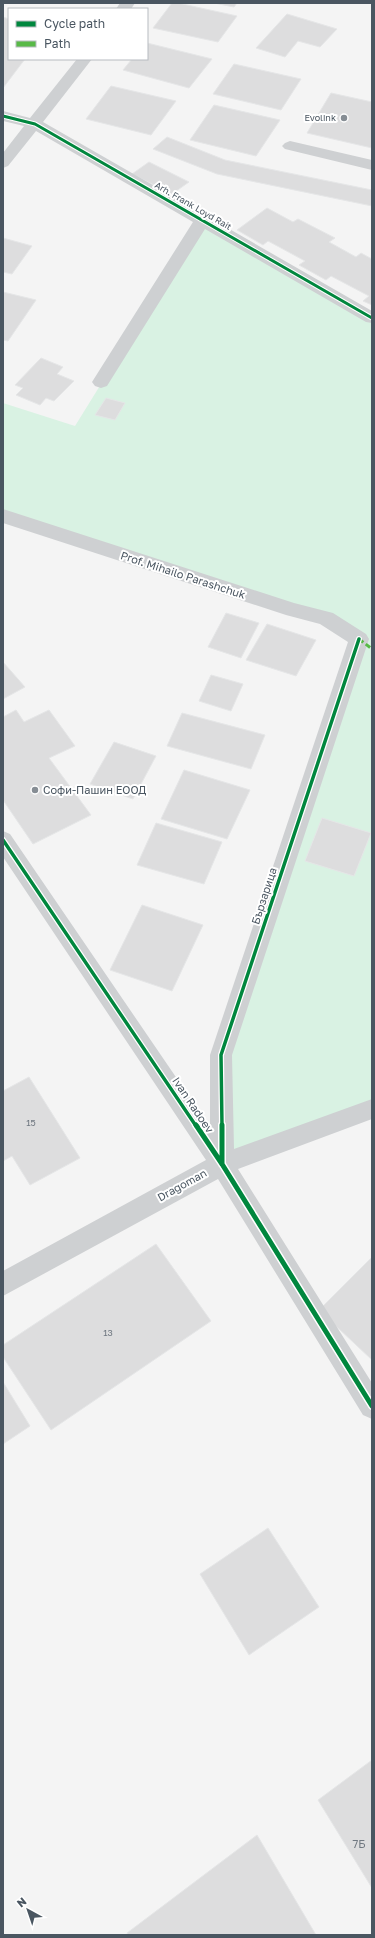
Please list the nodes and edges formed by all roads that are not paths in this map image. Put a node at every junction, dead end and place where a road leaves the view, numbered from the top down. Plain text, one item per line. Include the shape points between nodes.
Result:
1 (84, 60) edge
2 (3, 116) edge
3 (35, 124) junction
4 (290, 146) dead end
5 (3, 163) edge
6 (372, 165) edge
7 (202, 221) junction
8 (372, 318) edge
9 (101, 382) dead end
10 (3, 516) edge
11 (359, 639) joint
12 (5, 847) edge
13 (372, 1109) edge
14 (222, 1164) junction
15 (3, 1284) edge
16 (372, 1406) edge

1 - 3 street
2 - 3 street, Arh. Frank Loyd Rait
3 - 5 street
3 - 7 street, Arh. Frank Loyd Rait
4 - 6 street
7 - 8 street, Arh. Frank Loyd Rait
7 - 9 street
10 - 11 street, Prof. Mihailo Parashchuk via 286,608 326,618
11 - 14 street, Бързарица via 221,1055
12 - 14 street, Ivan Radoev
13 - 14 street, Dragoman
14 - 15 street, Dragoman
14 - 16 street, Ivan Radoev

